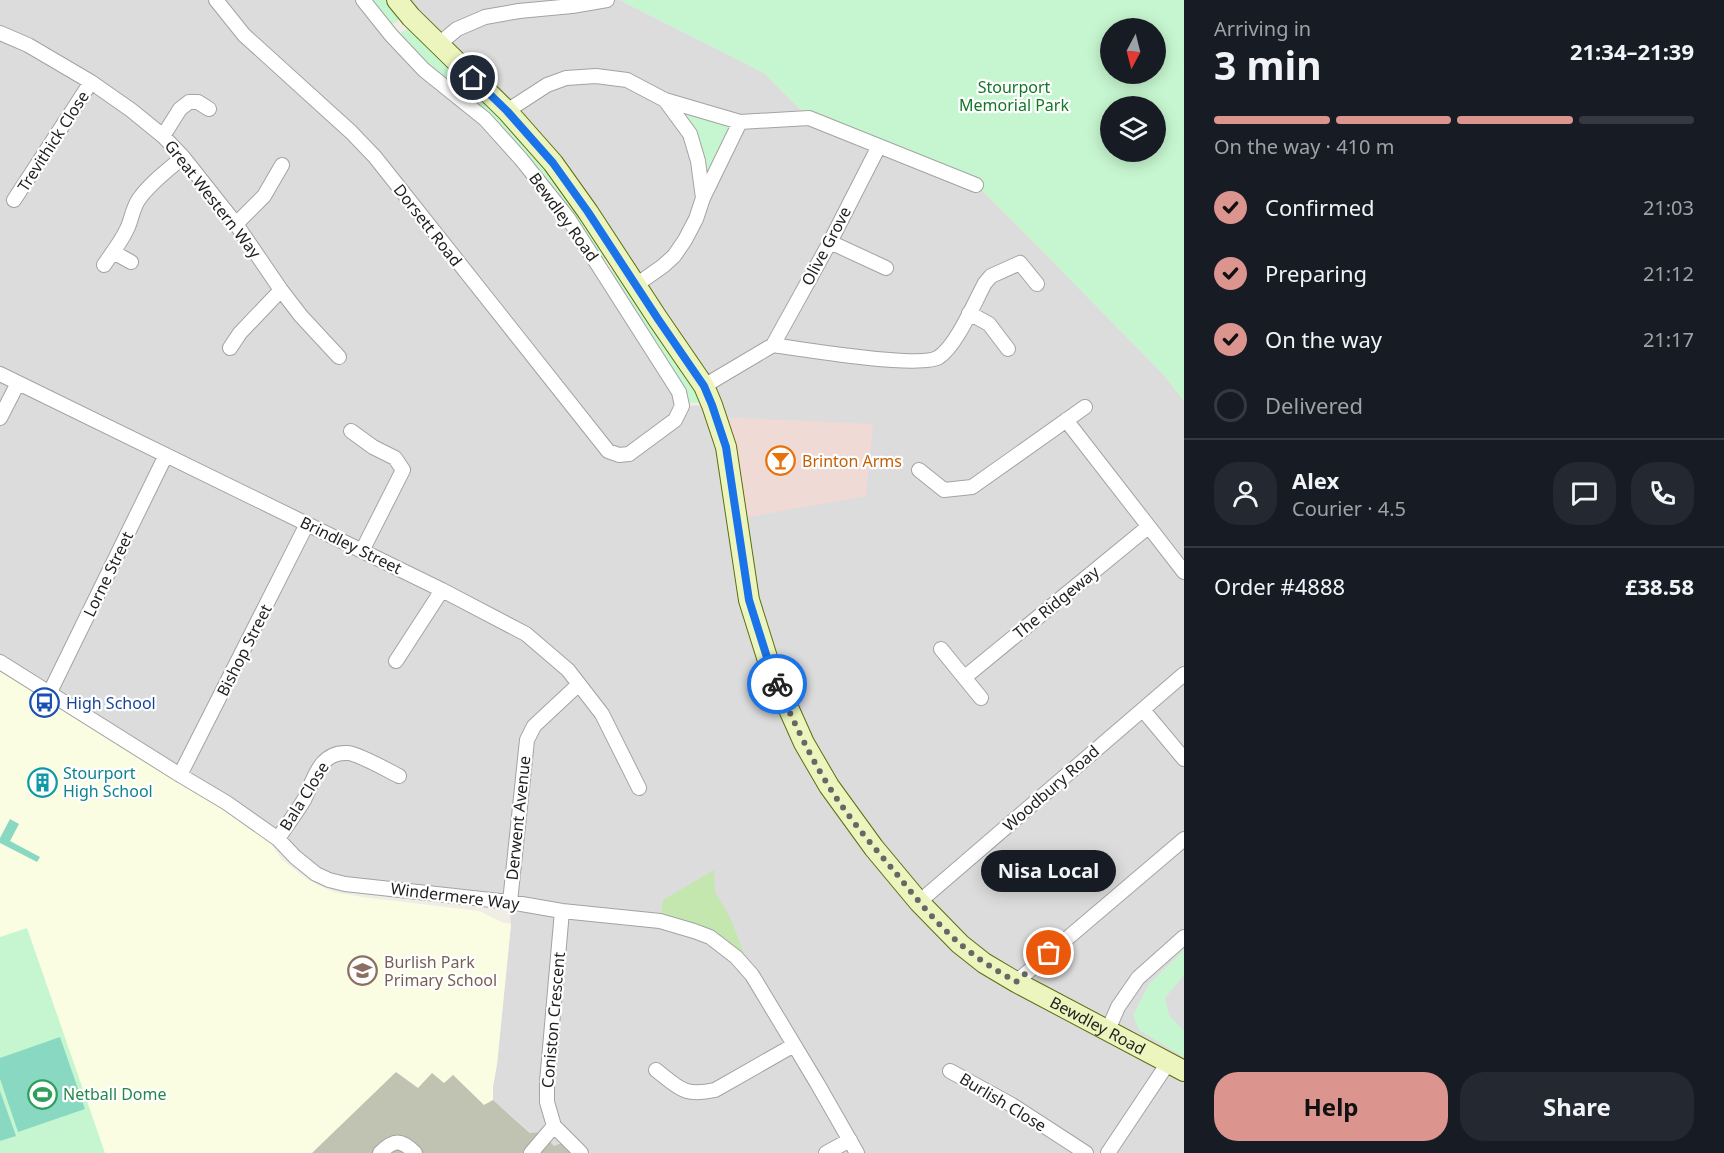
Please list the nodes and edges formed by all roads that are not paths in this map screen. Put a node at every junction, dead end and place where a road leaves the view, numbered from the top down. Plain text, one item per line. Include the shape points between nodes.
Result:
1 (216, 0) edge
2 (363, 0) edge
3 (397, 0) edge
4 (607, 0) edge
5 (411, 17) junction
6 (0, 33) edge
7 (391, 35) junction
8 (439, 44) junction
9 (91, 82) junction
10 (665, 100) junction
11 (209, 109) dead end
12 (507, 111) junction
13 (740, 122) junction
14 (163, 136) junction
15 (879, 146) junction
16 (183, 157) junction
17 (282, 165) dead end
18 (976, 185) dead end
19 (703, 198) junction
20 (14, 200) dead end
21 (236, 224) junction
22 (830, 242) junction
23 (113, 252) junction
24 (620, 259) junction
25 (131, 262) dead end
26 (104, 265) dead end
27 (886, 268) dead end
28 (602, 271) junction
29 (1037, 284) dead end
30 (636, 285) junction
31 (281, 290) junction
32 (969, 313) junction
33 (773, 345) junction
34 (230, 348) dead end
35 (1008, 349) dead end
36 (339, 357) dead end
37 (0, 374) edge
38 (18, 382) junction
39 (704, 386) junction
40 (1085, 407) dead end
41 (0, 418) edge
42 (1066, 420) junction
43 (351, 431) dead end
44 (629, 454) joint
45 (166, 455) junction
46 (919, 470) dead end
47 (307, 524) junction
48 (1148, 526) junction
49 (362, 551) junction
50 (1184, 572) edge
51 (442, 590) junction
52 (940, 649) dead end
53 (396, 661) dead end
54 (0, 662) edge
55 (1184, 674) edge
56 (965, 677) junction
57 (579, 684) junction
58 (50, 692) junction
59 (981, 698) dead end
60 (1143, 710) junction
61 (1184, 759) edge
62 (180, 775) junction
63 (399, 776) dead end
64 (639, 788) dead end
65 (278, 839) junction
66 (1184, 839) edge
67 (510, 902) junction
68 (919, 902) junction
69 (562, 910) junction
70 (1184, 937) edge
71 (1016, 982) junction
72 (1108, 1030) junction
73 (794, 1045) junction
74 (1176, 1067) edge
75 (656, 1070) dead end
76 (950, 1071) dead end
77 (554, 1126) junction
78 (850, 1140) junction
79 (380, 1153) edge
80 (415, 1153) edge
81 (531, 1153) edge
82 (580, 1153) edge
83 (826, 1153) edge
84 (857, 1153) edge
85 (1086, 1153) edge
86 (1108, 1153) edge

1 - 44 street, Dorsett Road via 244,35 375,157 608,451
2 - 7 street, Bewdley Road
3 - 5 main road, Bewdley Road
4 - 8 street via 485,17 457,29
5 - 7 street
5 - 8 main road, Bewdley Road
6 - 9 street, Great Western Way
7 - 28 street, Bewdley Road via 424,70 485,119 521,159 568,218
8 - 12 main road, Bewdley Road
9 - 14 street, Great Western Way
9 - 20 street, Trevithick Close
10 - 12 street via 627,80 566,78 546,85
10 - 13 street
10 - 19 street via 690,134
11 - 14 street via 189,102
12 - 24 main road, Bewdley Road via 553,163
13 - 15 street via 808,118
13 - 19 street
14 - 16 street, Great Western Way
15 - 18 street
15 - 22 street, Olive Grove
16 - 21 street, Great Western Way
16 - 23 street via 139,198
17 - 21 street via 264,196
19 - 30 street via 696,219 674,256
21 - 31 street, Great Western Way
22 - 27 street
22 - 33 street, Olive Grove
23 - 25 street
23 - 26 street
24 - 28 street
24 - 30 main road, Bewdley Road
28 - 44 street, Bewdley Road via 679,392 682,406 675,420
29 - 32 street via 1020,263 991,276
30 - 39 main road, Bewdley Road
31 - 34 street
31 - 36 street, Great Western Way
32 - 33 street via 944,353 919,362
32 - 35 street via 989,324
33 - 39 street
37 - 38 street, Brindley Street
38 - 41 street
38 - 45 street, Brindley Street
39 - 68 main road, Bewdley Road via 726,447 749,600 770,667 804,743 829,786
40 - 42 street
42 - 46 street via 972,487 944,490
42 - 48 street
43 - 49 street via 395,458 403,470
45 - 47 street, Brindley Street
45 - 58 street, Lorne Street
47 - 49 street, Brindley Street
47 - 62 street, Bishop Street
48 - 50 street
48 - 56 street, The Ridgeway
49 - 51 street, Brindley Street
51 - 53 street
51 - 57 street, Brindley Street via 526,634
52 - 56 street
54 - 58 street, Windermere Way
55 - 60 street, Woodbury Road
56 - 59 street
57 - 64 street, Brindley Street via 602,714
57 - 67 street, Derwent Avenue via 534,726 527,740
58 - 62 street, Windermere Way
60 - 61 street
60 - 68 street, Woodbury Road
62 - 65 street, Windermere Way
63 - 65 street, Bala Close via 350,753 327,757
65 - 67 street, Windermere Way via 306,867 329,880
66 - 71 street
67 - 69 street, Windermere Way
68 - 71 main road, Bewdley Road via 960,944
69 - 73 street, Windermere Way via 660,921 710,937 752,975
69 - 77 street, Coniston Crescent via 547,1082 547,1102
70 - 72 street via 1138,978
71 - 72 main road, Bewdley Road
72 - 74 main road, Bewdley Road
73 - 75 street via 715,1090 702,1093 680,1089
73 - 78 street, Windermere Way
74 - 86 street
76 - 85 street, Burlish Close
77 - 81 street
77 - 82 street
78 - 83 street
78 - 84 street, Windermere Way
79 - 80 street via 398,1142

